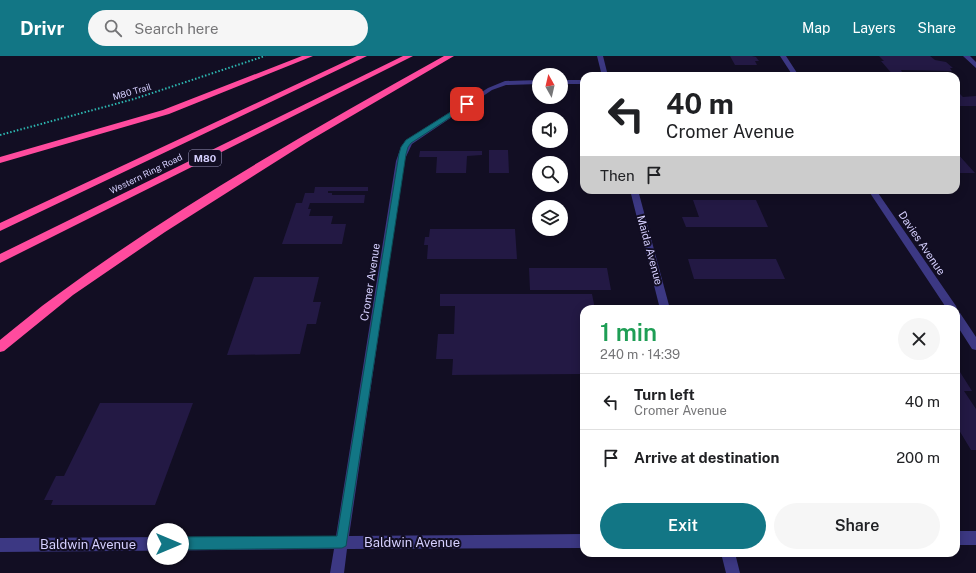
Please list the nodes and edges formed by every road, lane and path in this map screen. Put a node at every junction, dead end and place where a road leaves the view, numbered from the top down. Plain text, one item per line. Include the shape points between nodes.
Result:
1 (265, 56) edge
2 (309, 56) edge
3 (362, 56) edge
4 (409, 56) edge
5 (450, 56) edge
6 (600, 56) edge
7 (783, 56) edge
8 (966, 56) edge
9 (976, 66) edge
10 (604, 72) edge
11 (793, 72) edge
12 (532, 82) edge
13 (568, 82) edge
14 (580, 82) edge
15 (0, 135) edge
16 (0, 160) edge
17 (635, 194) edge
18 (875, 194) edge
19 (0, 227) edge
20 (0, 259) edge
21 (664, 305) edge
22 (949, 305) edge
23 (960, 322) edge
24 (976, 346) edge
25 (0, 347) edge
26 (960, 538) edge
27 (976, 538) edge
28 (580, 541) edge
29 (342, 542) junction
30 (0, 545) edge
31 (729, 557) edge
32 (337, 573) edge
33 (734, 573) edge

1 - 15 path, M80 Trail via 220,73 129,101
2 - 16 highway via 166,112
3 - 19 highway, Western Ring Road / M80
4 - 20 highway, Western Ring Road / M80
5 - 25 highway via 286,151 184,214 68,293
6 - 10 street
7 - 11 street
8 - 9 street
12 - 29 street, Cromer Avenue via 505,83 490,89 405,147 400,161
13 - 14 street
17 - 21 street, Maida Avenue
18 - 22 street, Davies Avenue
23 - 24 street
26 - 27 street
28 - 29 street, Baldwin Avenue
29 - 30 street, Baldwin Avenue
29 - 32 street, Cromer Avenue
31 - 33 street

